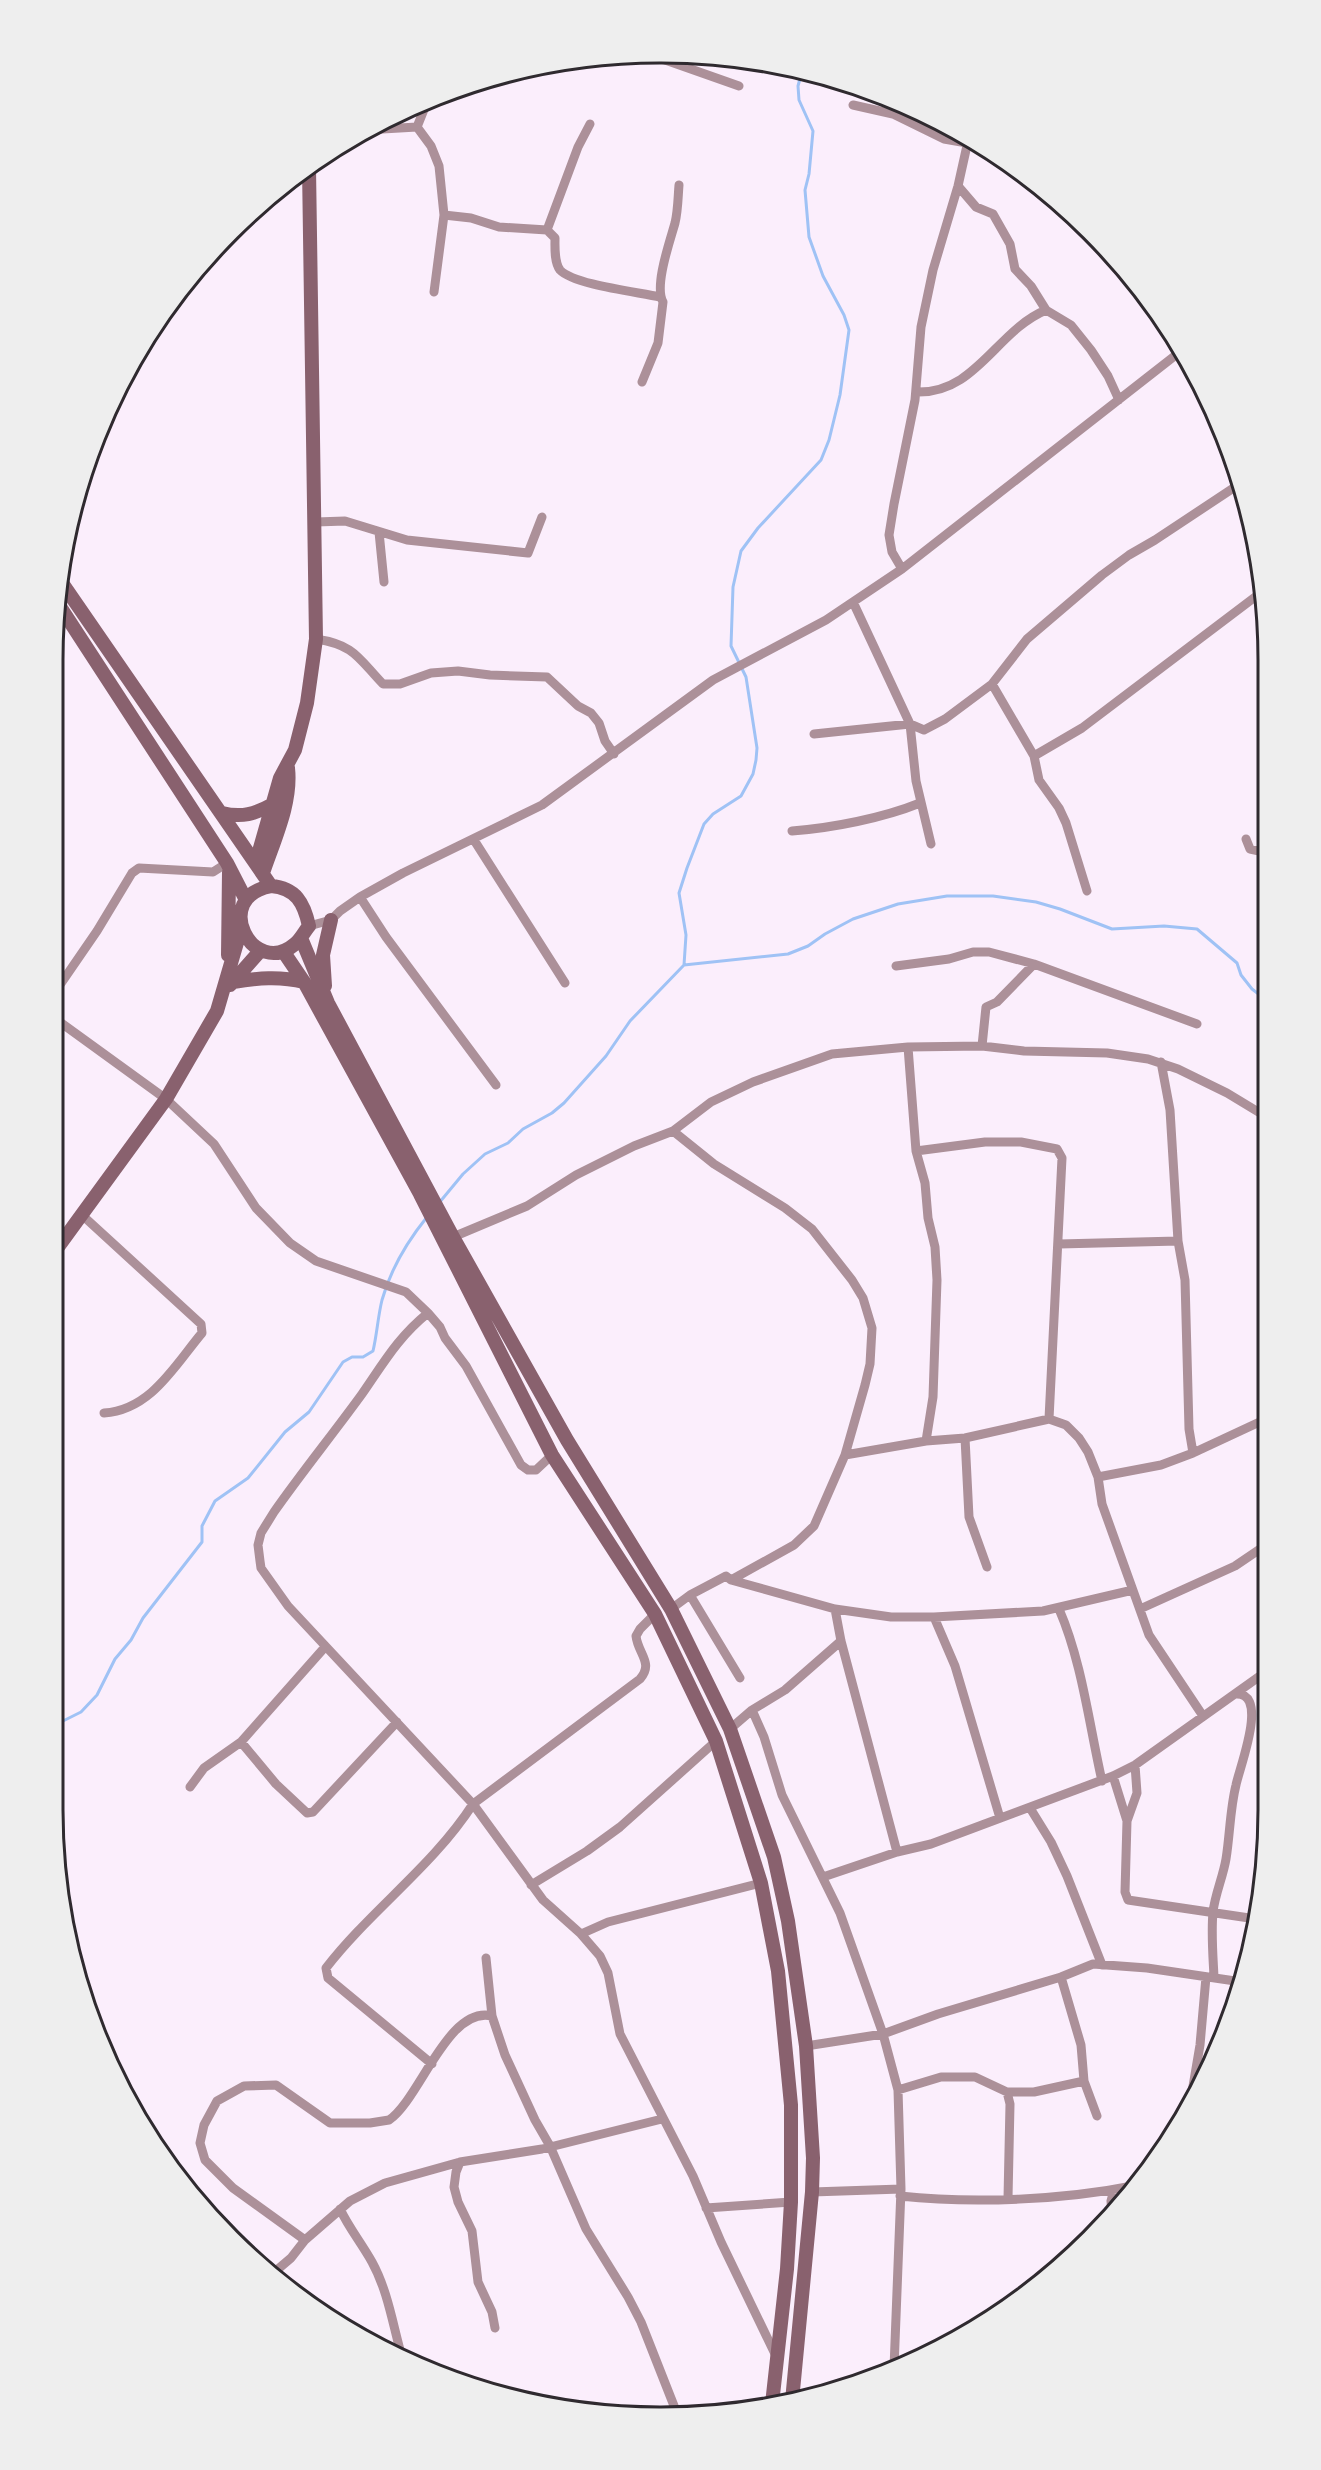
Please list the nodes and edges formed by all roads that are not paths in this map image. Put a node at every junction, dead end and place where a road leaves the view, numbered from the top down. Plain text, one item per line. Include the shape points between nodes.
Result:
1 (672, 63) edge
2 (739, 86) dead end
3 (853, 105) dead end
4 (423, 112) edge
5 (591, 124) dead end
6 (417, 127) junction
7 (389, 129) edge
8 (954, 140) edge
9 (967, 148) edge
10 (309, 178) edge
11 (679, 185) dead end
12 (958, 186) junction
13 (444, 215) junction
14 (547, 230) junction
15 (434, 292) dead end
16 (660, 297) junction
17 (1046, 310) junction
18 (1174, 356) edge
19 (1108, 376) junction
20 (642, 382) dead end
21 (916, 392) junction
22 (1129, 392) junction
23 (1119, 400) junction
24 (1233, 489) edge
25 (542, 517) dead end
26 (316, 522) junction
27 (379, 532) junction
28 (902, 569) junction
29 (384, 582) dead end
30 (67, 590) edge
31 (1255, 597) edge
32 (853, 602) junction
33 (65, 614) edge
34 (316, 639) junction
35 (992, 684) junction
36 (910, 724) junction
37 (814, 734) dead end
38 (614, 754) junction
39 (1034, 756) junction
40 (288, 768) junction
41 (920, 803) junction
42 (273, 804) junction
43 (222, 813) junction
44 (792, 831) dead end
45 (1246, 839) dead end
46 (474, 840) junction
47 (931, 844) dead end
48 (1258, 851) edge
49 (228, 865) junction
50 (259, 867) junction
51 (271, 886) junction
52 (1087, 891) dead end
53 (360, 897) junction
54 (246, 900) junction
55 (331, 920) junction
56 (309, 926) junction
57 (242, 929) junction
58 (301, 938) junction
59 (261, 950) junction
60 (283, 951) junction
61 (1034, 964) junction
62 (896, 966) dead end
63 (63, 980) edge
64 (228, 982) junction
65 (304, 982) junction
66 (565, 983) dead end
67 (328, 1003) junction
68 (63, 1024) edge
69 (1197, 1024) dead end
70 (982, 1046) junction
71 (908, 1047) junction
72 (1161, 1062) junction
73 (496, 1085) dead end
74 (166, 1099) junction
75 (1258, 1112) edge
76 (674, 1131) junction
77 (916, 1151) junction
78 (426, 1194) junction
79 (82, 1215) junction
80 (449, 1237) junction
81 (63, 1241) edge
82 (1178, 1241) junction
83 (1059, 1244) junction
84 (428, 1313) junction
85 (104, 1413) dead end
86 (1049, 1419) junction
87 (1258, 1423) edge
88 (965, 1438) junction
89 (926, 1441) junction
90 (1193, 1453) junction
91 (552, 1455) junction
92 (844, 1455) junction
93 (1098, 1477) junction
94 (1258, 1551) edge
95 (987, 1567) dead end
96 (731, 1580) junction
97 (1133, 1590) junction
98 (690, 1595) junction
99 (671, 1609) junction
100 (835, 1609) junction
101 (1059, 1609) junction
102 (1140, 1609) junction
103 (655, 1614) junction
104 (934, 1617) junction
105 (841, 1641) junction
106 (325, 1647) junction
107 (740, 1678) dead end
108 (1258, 1678) edge
109 (1237, 1694) junction
110 (752, 1710) junction
111 (1203, 1716) junction
112 (397, 1722) junction
113 (730, 1729) junction
114 (716, 1741) junction
115 (241, 1742) junction
116 (1135, 1765) junction
117 (1113, 1776) junction
118 (1101, 1781) junction
119 (190, 1787) dead end
120 (473, 1804) junction
121 (1030, 1808) junction
122 (1000, 1818) junction
123 (1127, 1821) junction
124 (897, 1852) junction
125 (823, 1877) junction
126 (762, 1883) junction
127 (531, 1885) junction
128 (1213, 1912) junction
129 (1248, 1918) edge
130 (581, 1934) junction
131 (486, 1959) dead end
132 (1102, 1965) junction
133 (1061, 1977) junction
134 (1210, 1977) junction
135 (1233, 1981) edge
136 (492, 2016) junction
137 (883, 2034) junction
138 (806, 2046) junction
139 (432, 2064) junction
140 (1195, 2077) edge
141 (1084, 2081) junction
142 (898, 2090) junction
143 (1007, 2092) junction
144 (1097, 2116) dead end
145 (662, 2119) junction
146 (550, 2146) junction
147 (460, 2163) junction
148 (1122, 2188) edge
149 (1114, 2190) junction
150 (812, 2192) junction
151 (1102, 2192) junction
152 (901, 2193) junction
153 (1008, 2198) junction
154 (1111, 2201) joint
155 (791, 2202) junction
156 (706, 2208) junction
157 (340, 2209) junction
158 (305, 2240) junction
159 (279, 2269) edge
160 (495, 2328) dead end
161 (399, 2346) edge
162 (777, 2358) junction
163 (894, 2359) edge
164 (793, 2392) edge
165 (773, 2397) edge
166 (674, 2407) edge

1 - 2 street
3 - 8 street via 893,114
4 - 6 street
5 - 14 street via 578,147
6 - 7 street
6 - 13 street via 439,166
9 - 12 street
10 - 26 main road
11 - 16 street
12 - 17 street via 976,207 993,214 1010,244 1015,269
12 - 21 street via 933,270
13 - 14 street via 499,227
13 - 15 street
14 - 16 street via 555,238 559,269 569,276 583,283
16 - 20 street via 663,302 658,343
17 - 19 street via 1071,325
17 - 21 street via 1023,324 954,385
18 - 22 street
19 - 22 street
19 - 23 street
21 - 28 street via 889,535 892,552
22 - 23 street
23 - 28 street
24 - 35 street via 1102,575 1027,639
25 - 27 street via 528,553 407,540
26 - 27 street via 345,521
26 - 34 main road
27 - 29 street
28 - 32 street
30 - 43 main road
31 - 39 street via 1082,728
32 - 36 street
32 - 38 street via 713,680
33 - 49 main road
34 - 38 street via 338,642 365,662 383,684 458,671 547,677 591,713
34 - 40 main road via 306,703
35 - 36 street via 936,725 924,730
35 - 39 street
36 - 37 street
36 - 41 street
38 - 46 street via 542,805
39 - 52 street via 1040,780 1066,823
40 - 42 main road via 280,778
40 - 50 main road via 290,784 276,836
41 - 44 street via 896,813
41 - 47 street
42 - 43 main road via 243,816
42 - 50 main road
43 - 50 main road
45 - 48 street via 1250,849
46 - 53 street
46 - 66 street
49 - 54 main road
49 - 63 street via 213,872 139,868
49 - 64 main road
50 - 51 main road
51 - 54 main road
51 - 56 main road via 295,894 305,908
53 - 55 street
53 - 73 street
54 - 57 main road via 240,914
55 - 56 street
55 - 67 main road via 323,955
56 - 58 main road
57 - 59 main road via 249,942
57 - 64 main road
58 - 60 main road
58 - 67 main road
59 - 60 main road
59 - 64 main road
60 - 65 main road
61 - 62 street via 989,952 973,952
61 - 69 street
61 - 70 street via 996,1002 986,1006
64 - 65 main road via 264,978
64 - 74 main road via 217,1011
65 - 78 main road
67 - 78 main road
68 - 74 street
70 - 71 street
70 - 72 street via 1107,1053
71 - 76 street via 832,1054 800,1064 711,1102
71 - 77 street
72 - 75 street
72 - 82 street via 1170,1110
74 - 79 main road
74 - 84 street via 213,1144 256,1208 290,1243 316,1261 405,1292
76 - 80 street via 576,1175 527,1206
76 - 92 street via 714,1164 777,1202 812,1229 838,1258 863,1298 872,1328 870,1364
77 - 83 street via 985,1142 1021,1142 1057,1149 1062,1158
77 - 89 street via 925,1183 937,1280 933,1397
78 - 80 main road
79 - 81 main road
79 - 85 street via 202,1329 166,1380 132,1407
80 - 91 main road
80 - 99 main road
82 - 83 street
82 - 90 street via 1185,1280 1188,1429
83 - 86 street
84 - 91 street via 466,1366 521,1465 536,1470
84 - 106 street via 413,1324 385,1357 261,1533 261,1568
86 - 88 street
86 - 93 street via 1066,1425 1079,1438
87 - 90 street
88 - 89 street
88 - 95 street via 969,1517
89 - 92 street
90 - 93 street via 1161,1465
91 - 103 main road
92 - 96 street via 814,1526 794,1545
93 - 97 street via 1102,1504
94 - 102 street via 1236,1566
96 - 98 street via 726,1576
96 - 100 street
97 - 101 street
97 - 102 street
98 - 99 street
98 - 107 street
99 - 113 main road
100 - 104 street via 891,1617
100 - 105 street
101 - 104 street
101 - 118 street via 1080,1681
102 - 111 street via 1149,1635
103 - 114 main road
103 - 120 street via 636,1636 646,1666 640,1679
104 - 122 street via 955,1666
105 - 110 street via 785,1690
105 - 124 street
106 - 112 street
106 - 115 street
108 - 109 street
109 - 111 street
109 - 128 street via 1250,1704 1249,1742 1235,1786 1226,1860
110 - 113 street
110 - 125 street via 782,1795
111 - 116 street
112 - 115 street via 310,1813 276,1784
112 - 120 street
113 - 138 main road via 774,1857 788,1921
114 - 126 main road
114 - 127 street via 620,1827
115 - 119 street via 204,1768
116 - 117 street
116 - 123 street via 1137,1793
117 - 118 street
117 - 123 street
118 - 121 street
120 - 127 street
120 - 139 street via 430,1858 326,1968 328,1978
121 - 122 street
121 - 132 street via 1067,1876
122 - 124 street via 931,1844
123 - 128 street via 1128,1900
124 - 125 street
125 - 137 street
126 - 130 street via 608,1922
126 - 155 main road via 778,1971 790,2105
127 - 130 street
128 - 129 street
128 - 134 street
130 - 145 street via 608,1972 620,2034
131 - 136 street
132 - 133 street via 1093,1964
132 - 134 street
133 - 137 street
133 - 141 street via 1081,2045
134 - 135 street
134 - 140 street
136 - 139 street via 482,2013 466,2020
136 - 146 street via 521,2092
137 - 138 street
137 - 142 street
138 - 150 main road
139 - 158 street via 386,2121 330,2123 276,2085 244,2085 217,2101 204,2125 200,2143 205,2160 233,2188
141 - 143 street via 1034,2092
141 - 144 street
142 - 143 street via 941,2078 975,2078
142 - 152 street
143 - 153 street
145 - 146 street
145 - 156 street
146 - 147 street
146 - 166 street via 586,2229 641,2322
147 - 157 street via 385,2183
147 - 160 street via 454,2187 472,2231 478,2283
148 - 149 street
149 - 151 street
149 - 154 street
150 - 152 street
150 - 164 main road
151 - 153 street
151 - 154 street
152 - 153 street via 945,2201
152 - 163 street
155 - 156 street
155 - 162 main road
156 - 162 street
157 - 158 street
157 - 161 street via 382,2285
158 - 159 street
162 - 165 main road

